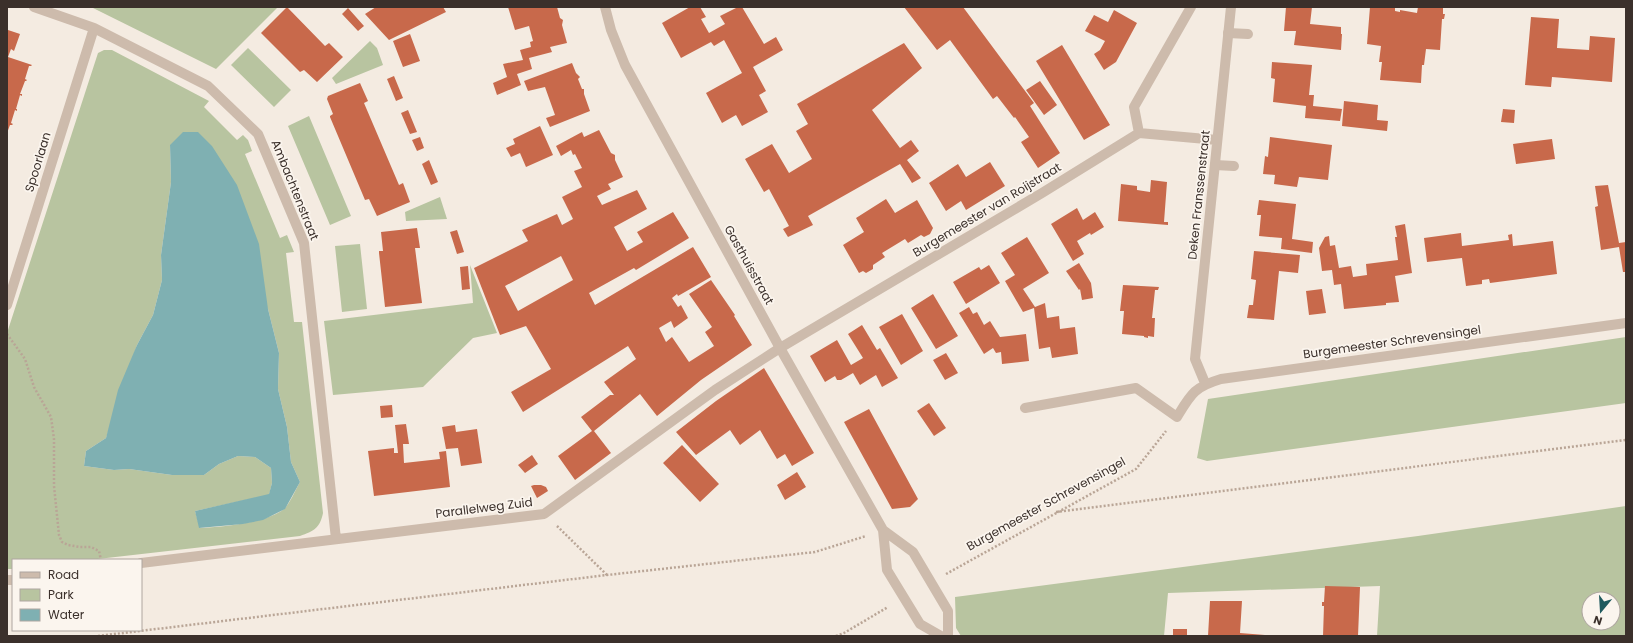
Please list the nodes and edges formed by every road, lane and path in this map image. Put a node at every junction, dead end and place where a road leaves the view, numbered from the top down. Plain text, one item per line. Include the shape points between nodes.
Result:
1 (34, 7) edge
2 (605, 7) edge
3 (1191, 7) edge
4 (1228, 7) edge
5 (1231, 7) edge
6 (94, 28) junction
7 (1228, 33) junction
8 (1248, 34) dead end
9 (1140, 133) junction
10 (1218, 140) junction
11 (1215, 165) junction
12 (1234, 166) dead end
13 (7, 305) edge
14 (1626, 324) edge
15 (7, 334) edge
16 (780, 348) junction
17 (1205, 383) junction
18 (1025, 408) dead end
19 (1177, 417) junction
20 (1626, 440) edge
21 (1056, 512) junction
22 (544, 514) junction
23 (883, 530) junction
24 (336, 539) junction
25 (101, 559) edge
26 (142, 563) edge
27 (607, 575) junction
28 (932, 582) junction
29 (904, 598) junction
30 (140, 631) edge
31 (142, 631) edge
32 (98, 636) edge
33 (836, 636) edge
34 (941, 636) edge
35 (948, 636) edge

1 - 6 street, Ambachtenstraat
2 - 16 street, Gasthuisstraat via 625,65
3 - 9 street via 1134,107
4 - 5 street, Deken Franssenstraat
5 - 7 street, Deken Franssenstraat
6 - 13 street, Spoorlaan
6 - 24 street, Ambachtenstraat via 208,86 258,134 304,244
7 - 8 street
7 - 10 street, Deken Franssenstraat
9 - 10 street
9 - 16 street, Burgemeester van Roijstraat
10 - 11 street, Deken Franssenstraat
11 - 12 street
11 - 17 street, Deken Franssenstraat via 1195,359
14 - 17 street, Burgemeester Schrevensingel via 1221,378
15 - 25 path via 25,359 34,387 51,417 54,439 54,486 62,542 97,549
16 - 22 street, Parallelweg Zuid via 715,390
16 - 23 street, Gasthuisstraat
17 - 19 street, Burgemeester Schrevensingel via 1192,394
18 - 19 street via 1136,388
19 - 21 path, Burgemeester Schrevensingel via 1136,469
20 - 21 path
21 - 28 path, Burgemeester Schrevensingel
22 - 24 street, Parallelweg Zuid
22 - 27 path
23 - 27 path via 815,552
23 - 28 street, Gasthuisstraat via 913,552
23 - 29 street, Gasthuisstraat via 887,570
24 - 26 street, Parallelweg Zuid
27 - 31 path
28 - 35 street, Gasthuisstraat via 948,611
29 - 33 path
29 - 34 street, Gasthuisstraat via 920,624
30 - 32 path

